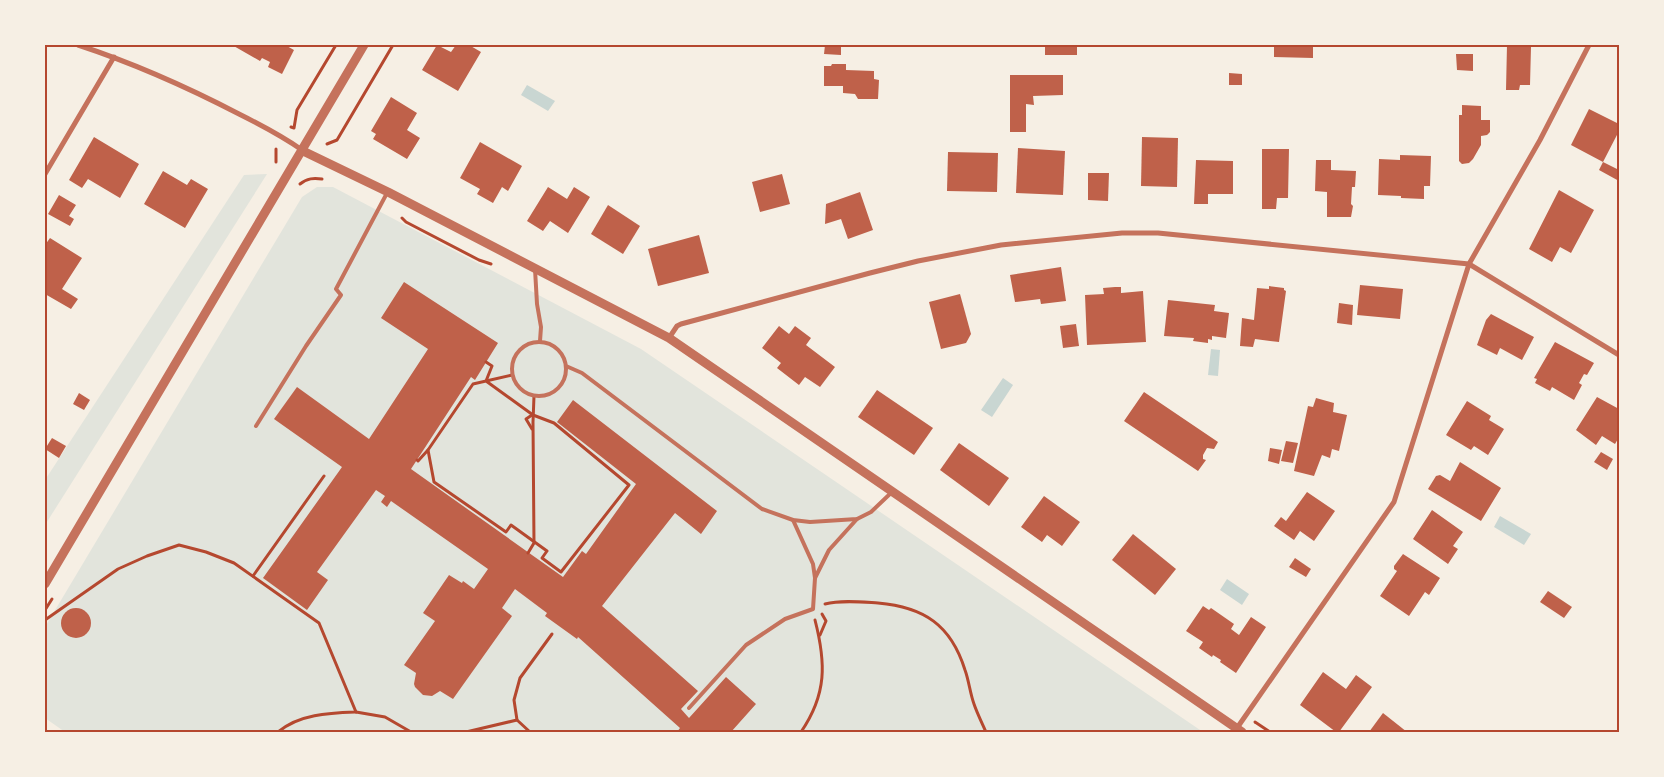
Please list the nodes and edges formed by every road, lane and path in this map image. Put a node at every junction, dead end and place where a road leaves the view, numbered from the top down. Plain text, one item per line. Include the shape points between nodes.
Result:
1 (78, 45) edge
2 (336, 45) edge
3 (364, 45) edge
4 (393, 45) edge
5 (1589, 45) edge
6 (114, 57) junction
7 (294, 128) dead end
8 (327, 144) dead end
9 (303, 150) junction
10 (277, 153) dead end
11 (275, 164) dead end
12 (45, 174) edge
13 (326, 179) dead end
14 (304, 181) dead end
15 (388, 192) junction
16 (380, 207) junction
17 (1469, 264) junction
18 (496, 267) dead end
19 (535, 269) junction
20 (669, 338) junction
21 (540, 342) junction
22 (1619, 355) edge
23 (486, 362) dead end
24 (566, 366) junction
25 (512, 375) junction
26 (486, 381) junction
27 (534, 396) junction
28 (533, 415) junction
29 (256, 426) dead end
30 (533, 430) junction
31 (428, 450) junction
32 (417, 460) dead end
33 (324, 476) dead end
34 (892, 492) junction
35 (857, 519) junction
36 (793, 520) junction
37 (534, 543) junction
38 (528, 553) dead end
39 (253, 576) junction
40 (815, 578) junction
41 (45, 584) edge
42 (813, 609) junction
43 (45, 620) edge
44 (552, 634) dead end
45 (689, 708) dead end
46 (356, 712) junction
47 (517, 720) junction
48 (1262, 726) dead end
49 (1240, 730) edge
50 (278, 732) edge
51 (411, 732) edge
52 (466, 732) edge
53 (530, 732) edge
54 (801, 732) edge
55 (986, 732) edge
56 (1270, 732) edge

1 - 6 street
2 - 7 path via 298,110
3 - 9 street
4 - 8 path via 337,140
5 - 17 street via 1540,140
6 - 9 street via 207,97
6 - 12 street
9 - 15 street
9 - 41 street
10 - 11 path
13 - 14 path
15 - 16 lane
15 - 19 street
16 - 18 path
16 - 29 lane via 336,289 341,295
17 - 20 street via 1158,233 1122,233 1002,245 918,261 680,324
17 - 22 street
17 - 49 street via 1394,502
19 - 20 street
19 - 21 lane
20 - 34 street
21 - 24 lane via 555,347
21 - 25 lane via 532,342 518,351
23 - 26 path via 492,366
24 - 27 lane via 562,385 546,395
24 - 36 lane via 582,373 762,510
25 - 26 path
25 - 27 lane via 521,390
26 - 28 path
26 - 31 path via 473,384
27 - 28 path
28 - 30 path
28 - 30 path via 526,419
28 - 37 path via 554,423 629,486 561,572 542,558 547,551
30 - 37 path
31 - 32 path
31 - 37 path via 434,482 506,532 511,525
33 - 39 path
34 - 35 lane via 871,512
34 - 49 street
35 - 36 lane
35 - 40 lane via 829,550
36 - 40 lane via 813,564
37 - 38 path
39 - 43 path via 234,563 179,545 118,569
39 - 46 path via 319,623
40 - 42 lane
42 - 45 lane via 785,619 746,645
42 - 54 path via 824,670 820,697
42 - 55 path via 827,603 858,601 892,604 927,616 944,630 955,646
44 - 47 path via 520,678 514,700
46 - 50 path via 316,714
46 - 51 path via 385,717
47 - 52 path
47 - 53 path
48 - 56 path

